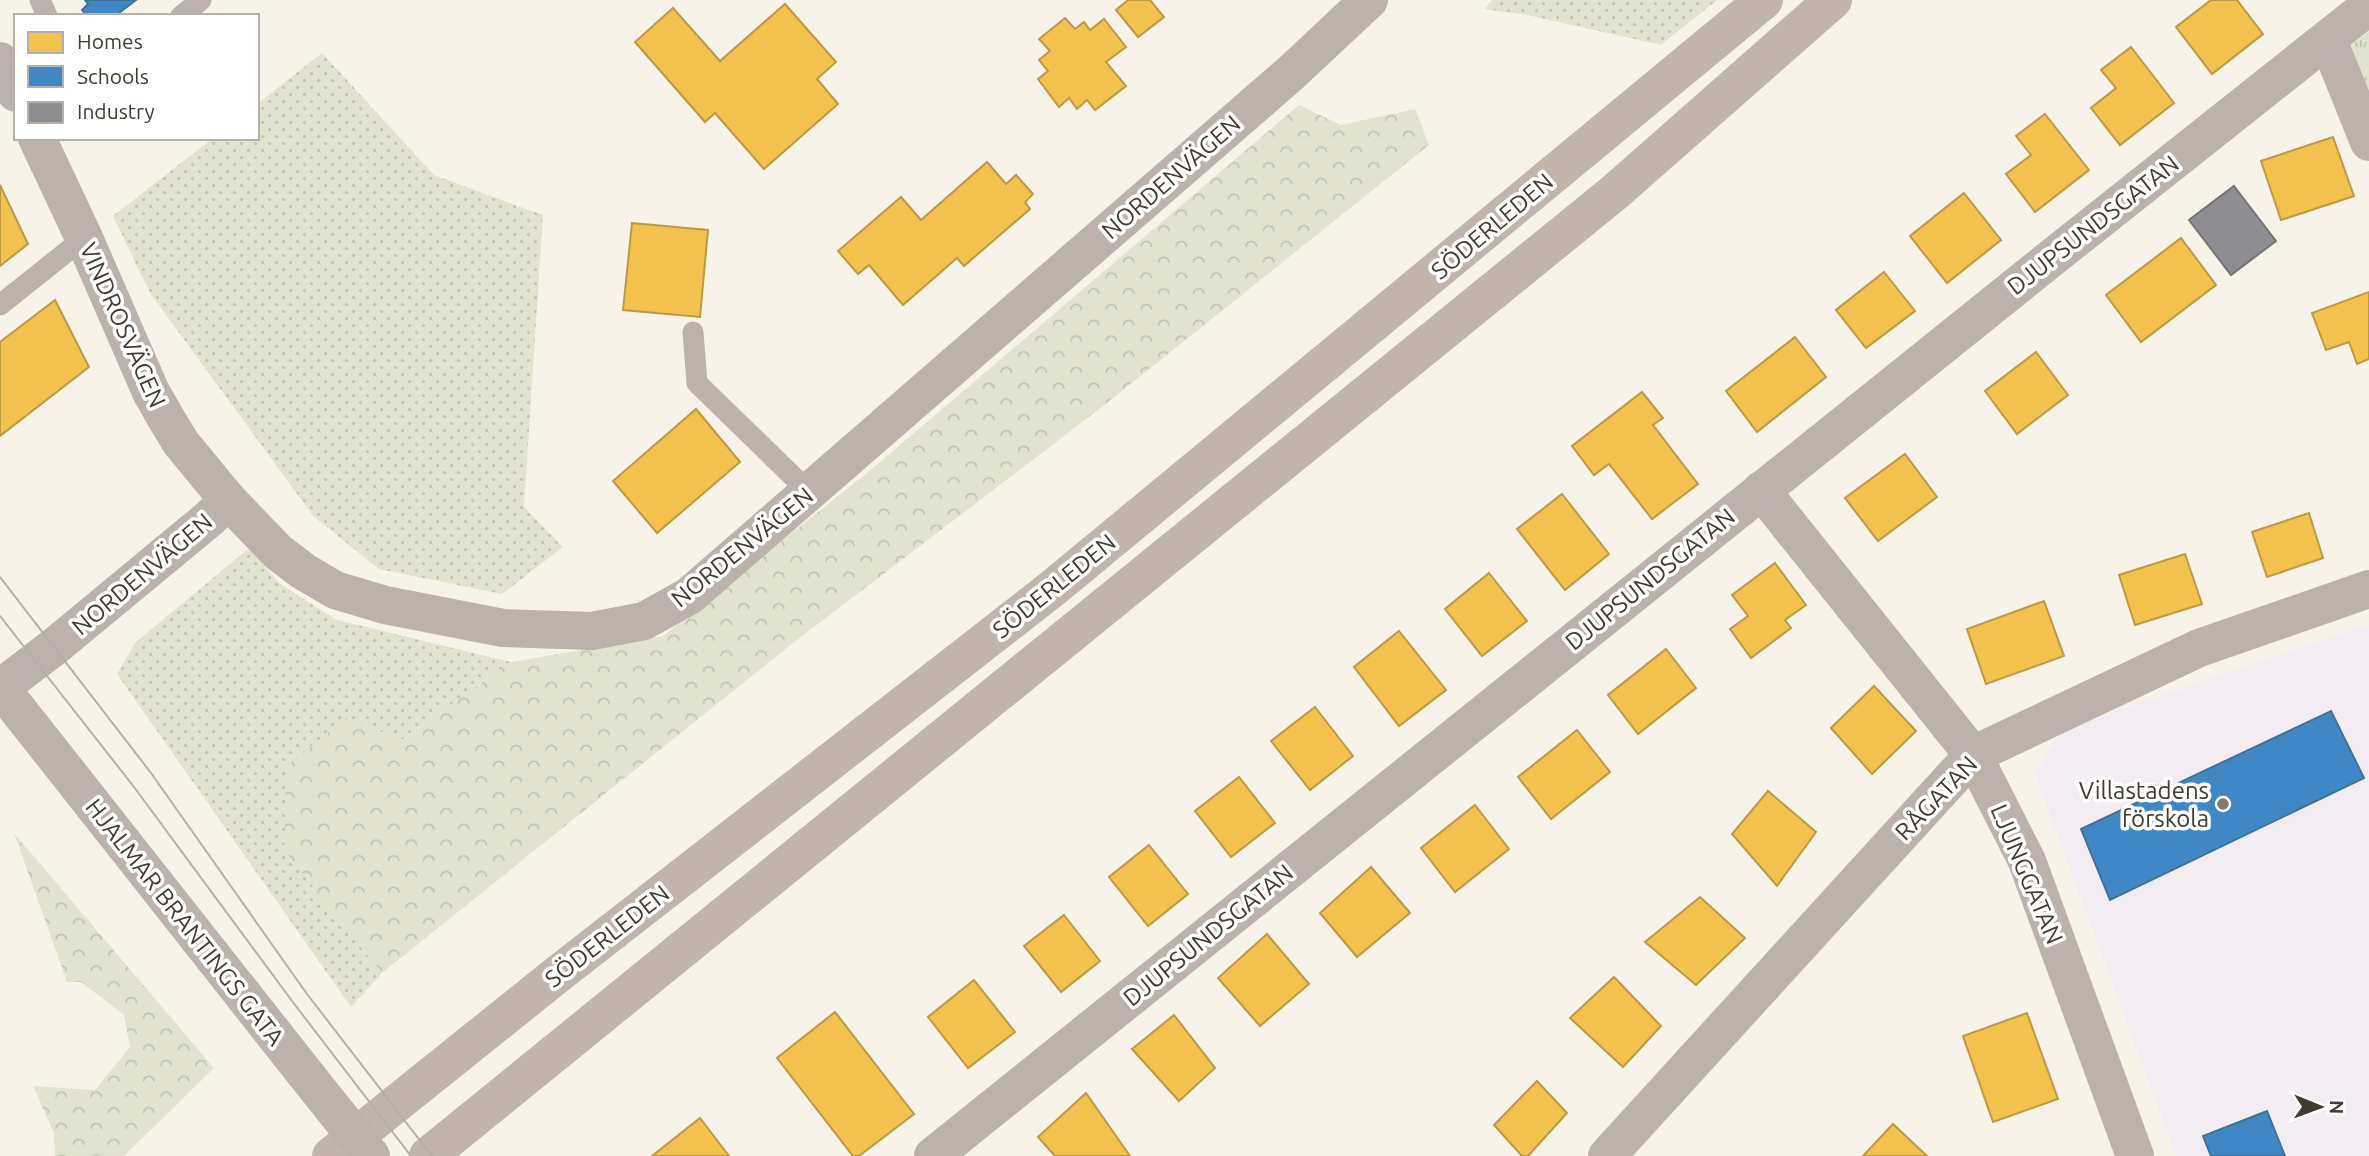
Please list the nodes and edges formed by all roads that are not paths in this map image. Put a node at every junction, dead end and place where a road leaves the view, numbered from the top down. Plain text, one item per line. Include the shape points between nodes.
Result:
1 (201, 0) edge
2 (1368, 0) edge
3 (1764, 0) edge
4 (1833, 0) edge
5 (2369, 6) edge
6 (184, 14) edge
7 (2328, 40) junction
8 (0, 61) edge
9 (14, 89) edge
10 (38, 140) edge
11 (2369, 142) edge
12 (84, 238) junction
13 (0, 305) edge
14 (693, 332) dead end
15 (1761, 490) junction
16 (809, 492) junction
17 (228, 500) junction
18 (2369, 589) edge
19 (0, 688) edge
20 (1973, 755) junction
21 (331, 1156) edge
22 (371, 1156) edge
23 (428, 1156) edge
24 (933, 1156) edge
25 (1607, 1156) edge
26 (2135, 1156) edge

1 - 6 lane
2 - 16 street, NORDENVÄGEN via 1291,73
3 - 21 highway, SÖDERLEDEN via 1054,588
4 - 23 highway, SÖDERLEDEN via 1605,200
5 - 7 street, DJUPSUNDSGATAN
7 - 11 street
7 - 15 street, DJUPSUNDSGATAN
8 - 9 street
10 - 12 street, VINDROSVÄGEN
12 - 13 lane
12 - 17 street, VINDROSVÄGEN via 161,411
14 - 16 lane via 697,383
15 - 20 street, LJUNGGATAN
15 - 24 street, DJUPSUNDSGATAN
16 - 17 street, NORDENVÄGEN via 688,596 644,621 592,631 503,628 398,608 335,590 278,552
17 - 19 street, NORDENVÄGEN
18 - 20 street, RÅGATAN via 2199,648
19 - 22 street, HJALMAR BRANTINGS GATA, bridge
20 - 25 street, RÅGATAN
20 - 26 street, LJUNGGATAN via 2027,861

